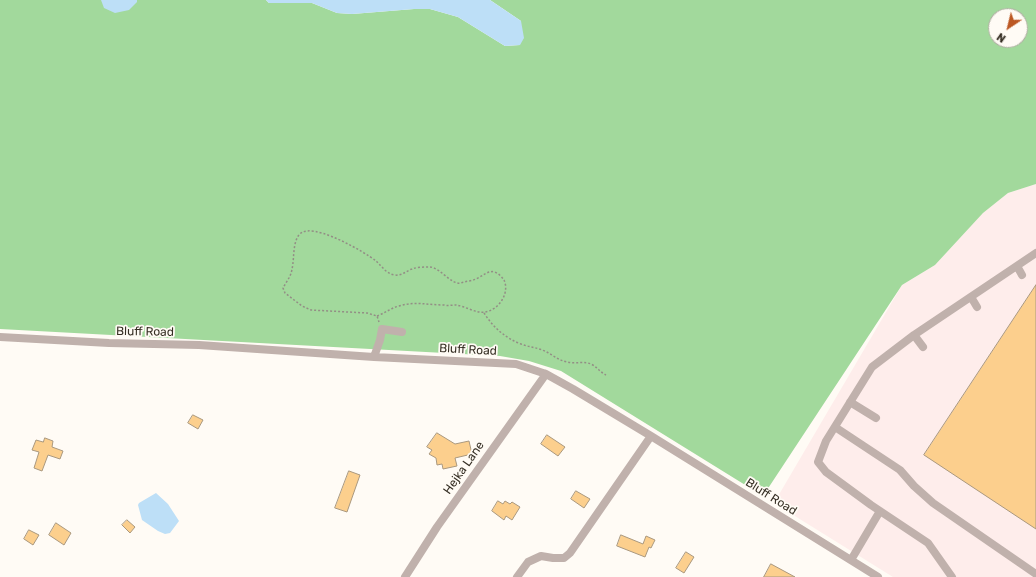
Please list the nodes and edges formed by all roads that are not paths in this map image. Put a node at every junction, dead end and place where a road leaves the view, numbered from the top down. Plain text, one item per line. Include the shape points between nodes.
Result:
1 (1036, 253) edge
2 (1017, 266) junction
3 (1022, 275) dead end
4 (971, 297) junction
5 (977, 308) dead end
6 (402, 332) dead end
7 (914, 335) junction
8 (0, 337) edge
9 (923, 347) dead end
10 (374, 357) junction
11 (546, 374) junction
12 (850, 402) junction
13 (876, 418) dead end
14 (835, 427) junction
15 (651, 436) junction
16 (880, 511) junction
17 (851, 560) junction
18 (1036, 574) edge
19 (405, 577) edge
20 (517, 577) edge
21 (878, 577) edge
22 (952, 577) edge

1 - 2 street
2 - 3 street
2 - 4 street
4 - 5 street
4 - 7 street
6 - 10 street via 382,329
7 - 9 street
7 - 12 street via 872,367
8 - 10 street, Bluff Road via 199,345
10 - 11 street, Bluff Road via 516,364
11 - 15 street, Bluff Road
11 - 19 street, Hejka Lane via 437,527
12 - 13 street
12 - 14 street
14 - 16 street via 818,462 826,472
14 - 18 street via 900,470 933,503
15 - 17 street, Bluff Road
15 - 20 street via 570,553 564,558 541,556 528,562
16 - 17 street
16 - 22 street via 928,543
17 - 21 street, Bluff Road

